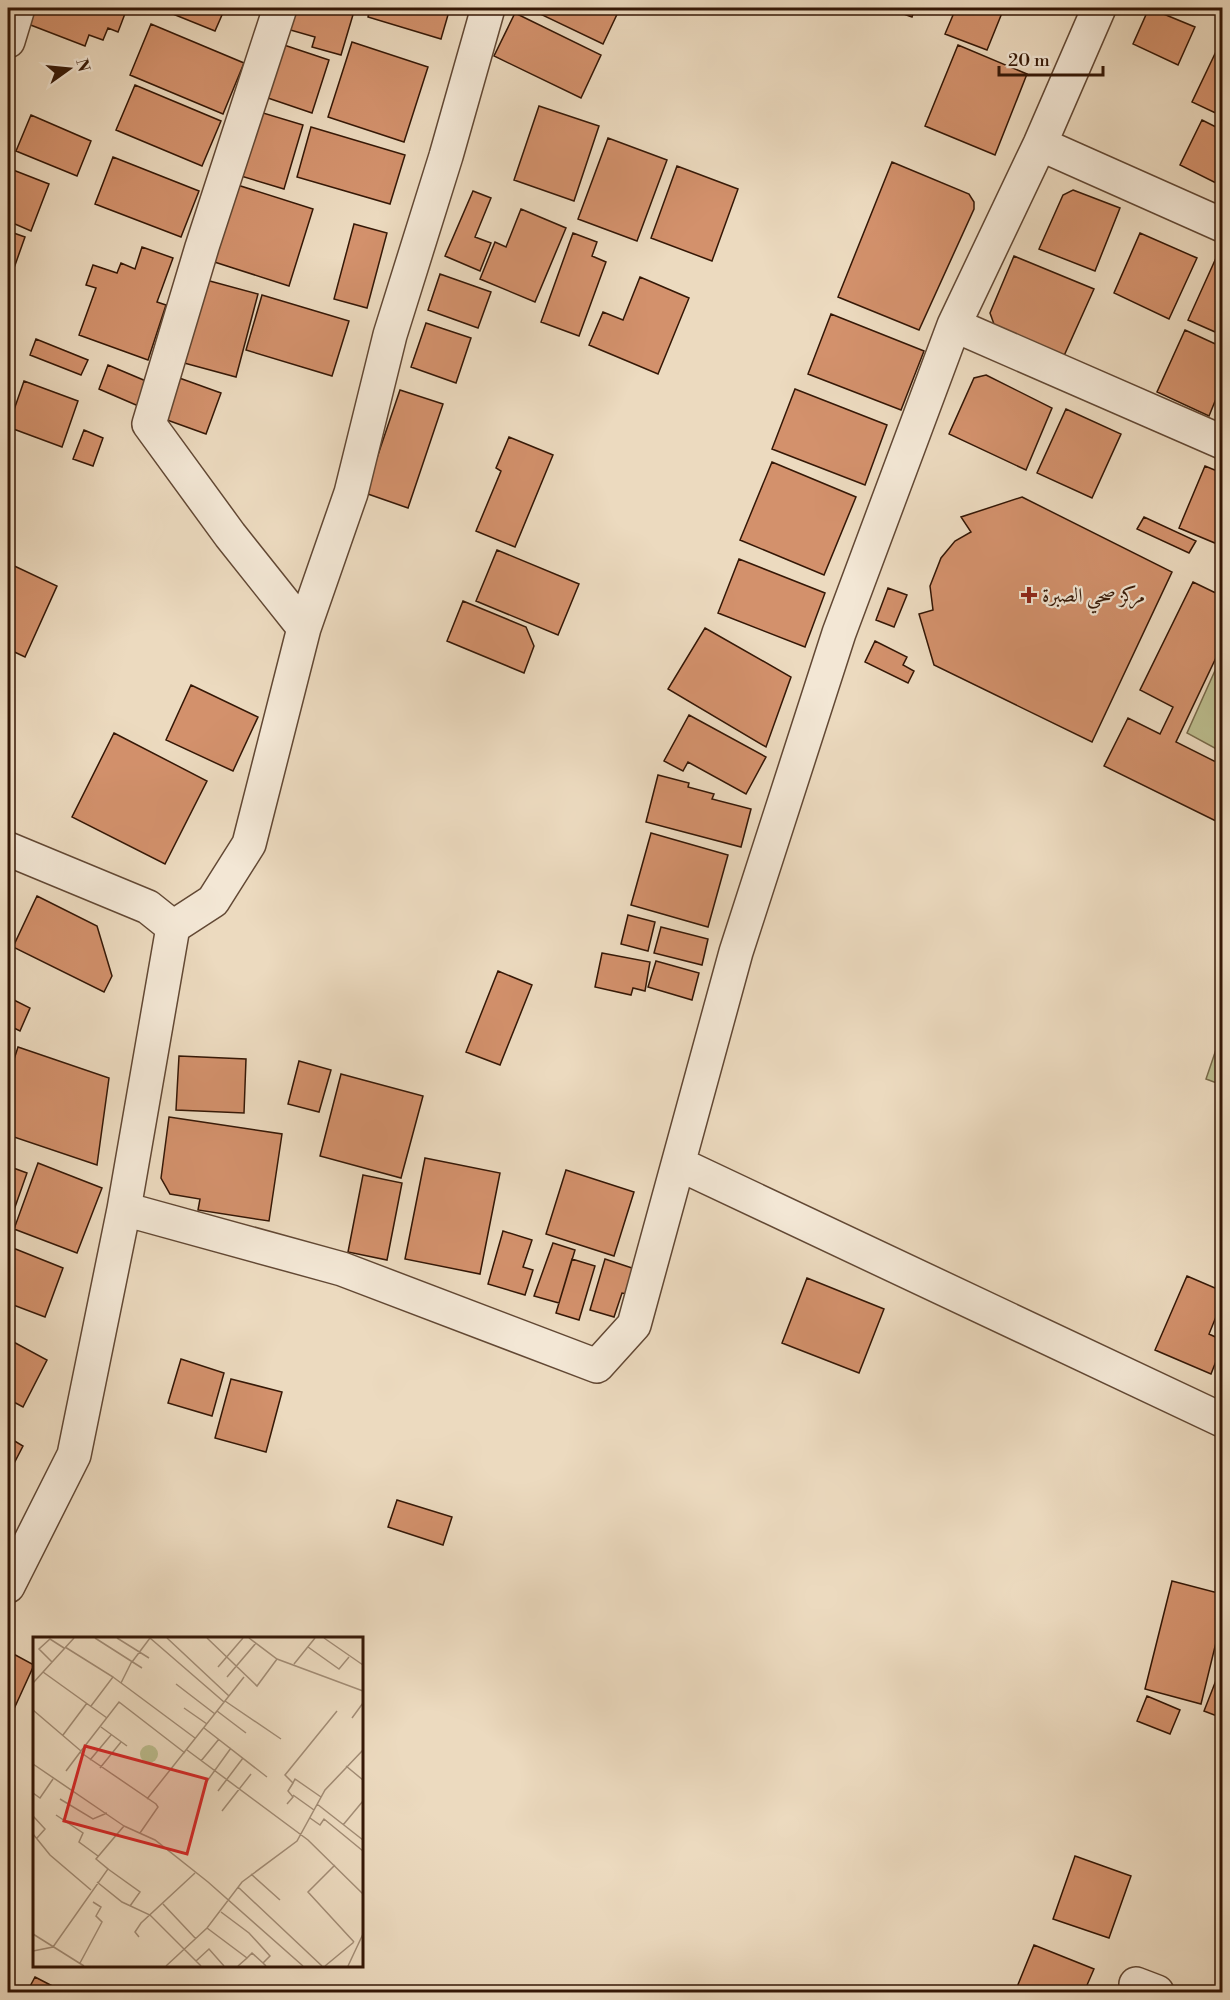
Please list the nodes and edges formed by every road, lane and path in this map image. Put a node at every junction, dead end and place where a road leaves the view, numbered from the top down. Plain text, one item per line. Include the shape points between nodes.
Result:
1 (18, 8) edge
2 (280, 8) edge
3 (488, 8) edge
4 (1099, 8) edge
5 (8, 41) edge
6 (1040, 144) junction
7 (1222, 225) edge
8 (954, 325) junction
9 (1222, 442) edge
10 (304, 628) junction
11 (8, 849) edge
12 (173, 927) junction
13 (678, 1164) junction
14 (124, 1209) junction
15 (1222, 1420) edge
16 (8, 1586) edge

1 - 5 street
2 - 10 street via 201,247 149,424
3 - 10 street via 390,334 351,494
4 - 6 street
6 - 7 street
6 - 8 street
8 - 9 street
8 - 13 street via 839,633 736,952
10 - 12 street via 249,844 213,901
11 - 12 street via 148,907
12 - 14 street
13 - 14 street via 634,1325 597,1365 342,1269
13 - 15 street
14 - 16 street via 74,1455

